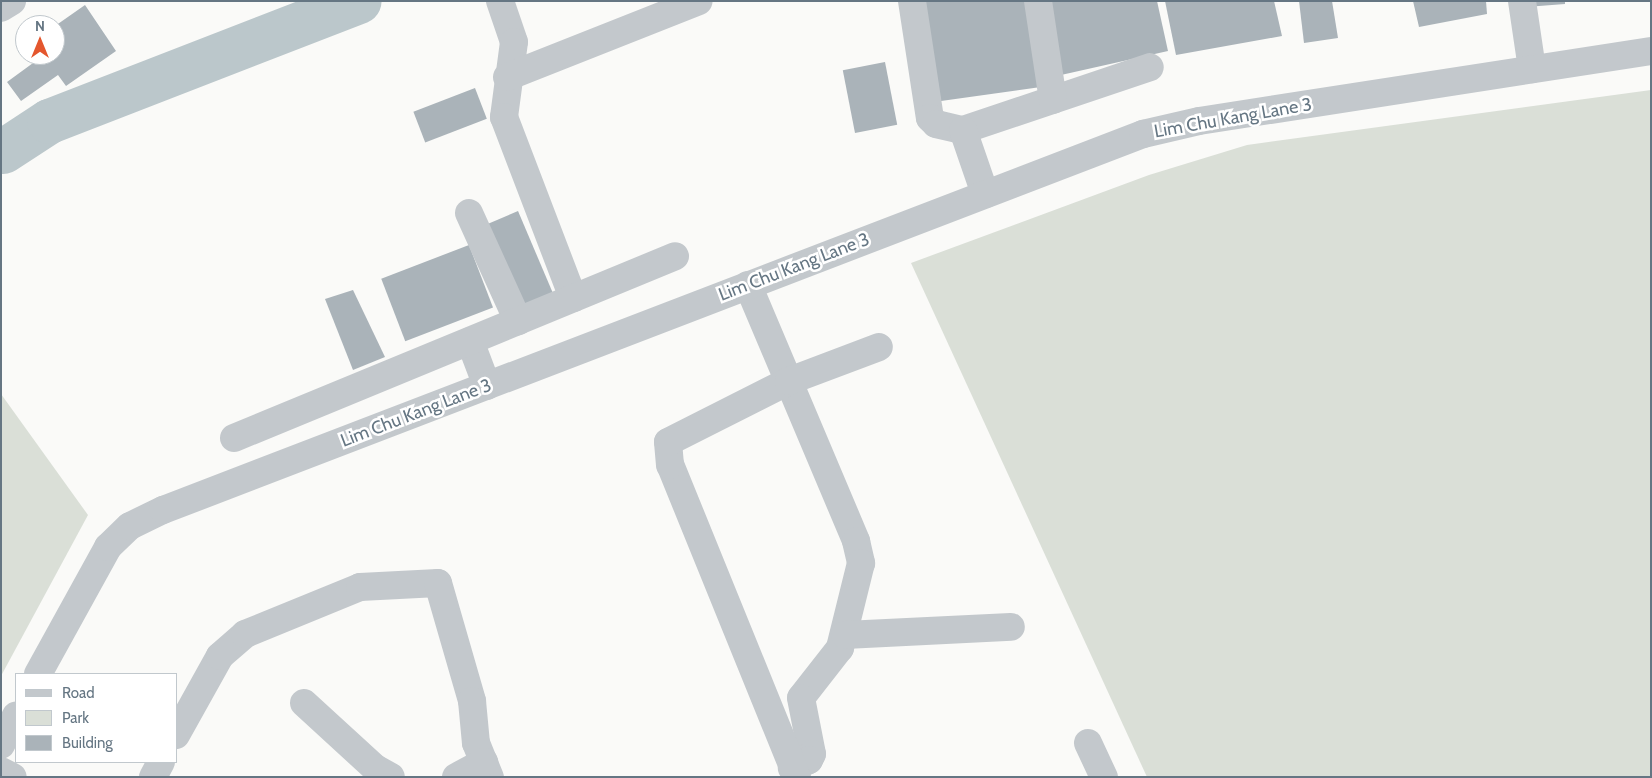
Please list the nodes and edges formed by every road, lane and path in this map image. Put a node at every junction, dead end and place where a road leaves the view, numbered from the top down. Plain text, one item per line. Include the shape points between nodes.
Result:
1 (12, 1) edge
2 (500, 1) edge
3 (699, 1) edge
4 (912, 1) edge
5 (1038, 1) edge
6 (1522, 1) edge
7 (1, 8) edge
8 (1651, 51) edge
9 (1150, 67) dead end
10 (1532, 70) junction
11 (507, 77) junction
12 (1053, 100) junction
13 (964, 130) junction
14 (986, 194) junction
15 (469, 213) dead end
16 (675, 256) dead end
17 (748, 285) junction
18 (573, 298) junction
19 (518, 321) junction
20 (470, 341) junction
21 (879, 347) dead end
22 (789, 381) junction
23 (486, 386) junction
24 (234, 438) dead end
25 (1011, 627) dead end
26 (845, 635) junction
27 (39, 673) edge
28 (304, 703) dead end
29 (15, 718) edge
30 (178, 731) edge
31 (1088, 743) dead end
32 (1, 745) edge
33 (160, 763) edge
34 (487, 769) edge
35 (1, 771) edge
36 (795, 772) edge
37 (13, 777) edge
38 (153, 777) edge
39 (391, 777) edge
40 (456, 777) edge
41 (1104, 777) edge

1 - 7 street
2 - 11 street via 514,42
3 - 11 street
4 - 13 street via 930,118 936,124
5 - 12 street
6 - 10 street
8 - 10 street, Lim Chu Kang Lane 3
9 - 12 street
10 - 14 street, Lim Chu Kang Lane 3 via 1199,120 1143,134
11 - 18 street via 504,117
12 - 13 street
13 - 14 street
14 - 17 street, Lim Chu Kang Lane 3
15 - 19 street
16 - 18 street
17 - 22 street
17 - 23 street, Lim Chu Kang Lane 3
18 - 19 street
19 - 20 street
20 - 23 street
20 - 24 street
21 - 22 street
22 - 26 street via 856,541 861,563
22 - 36 street via 671,437 667,448 670,465
23 - 27 street, Lim Chu Kang Lane 3 via 130,526 108,547 94,568
25 - 26 street
26 - 36 street via 830,665 806,688 801,698 812,754
28 - 39 street via 375,768
29 - 32 street
30 - 34 street via 220,656 245,634 360,587 438,583 472,701 476,743
31 - 41 street
33 - 38 street
34 - 40 street
35 - 37 street

